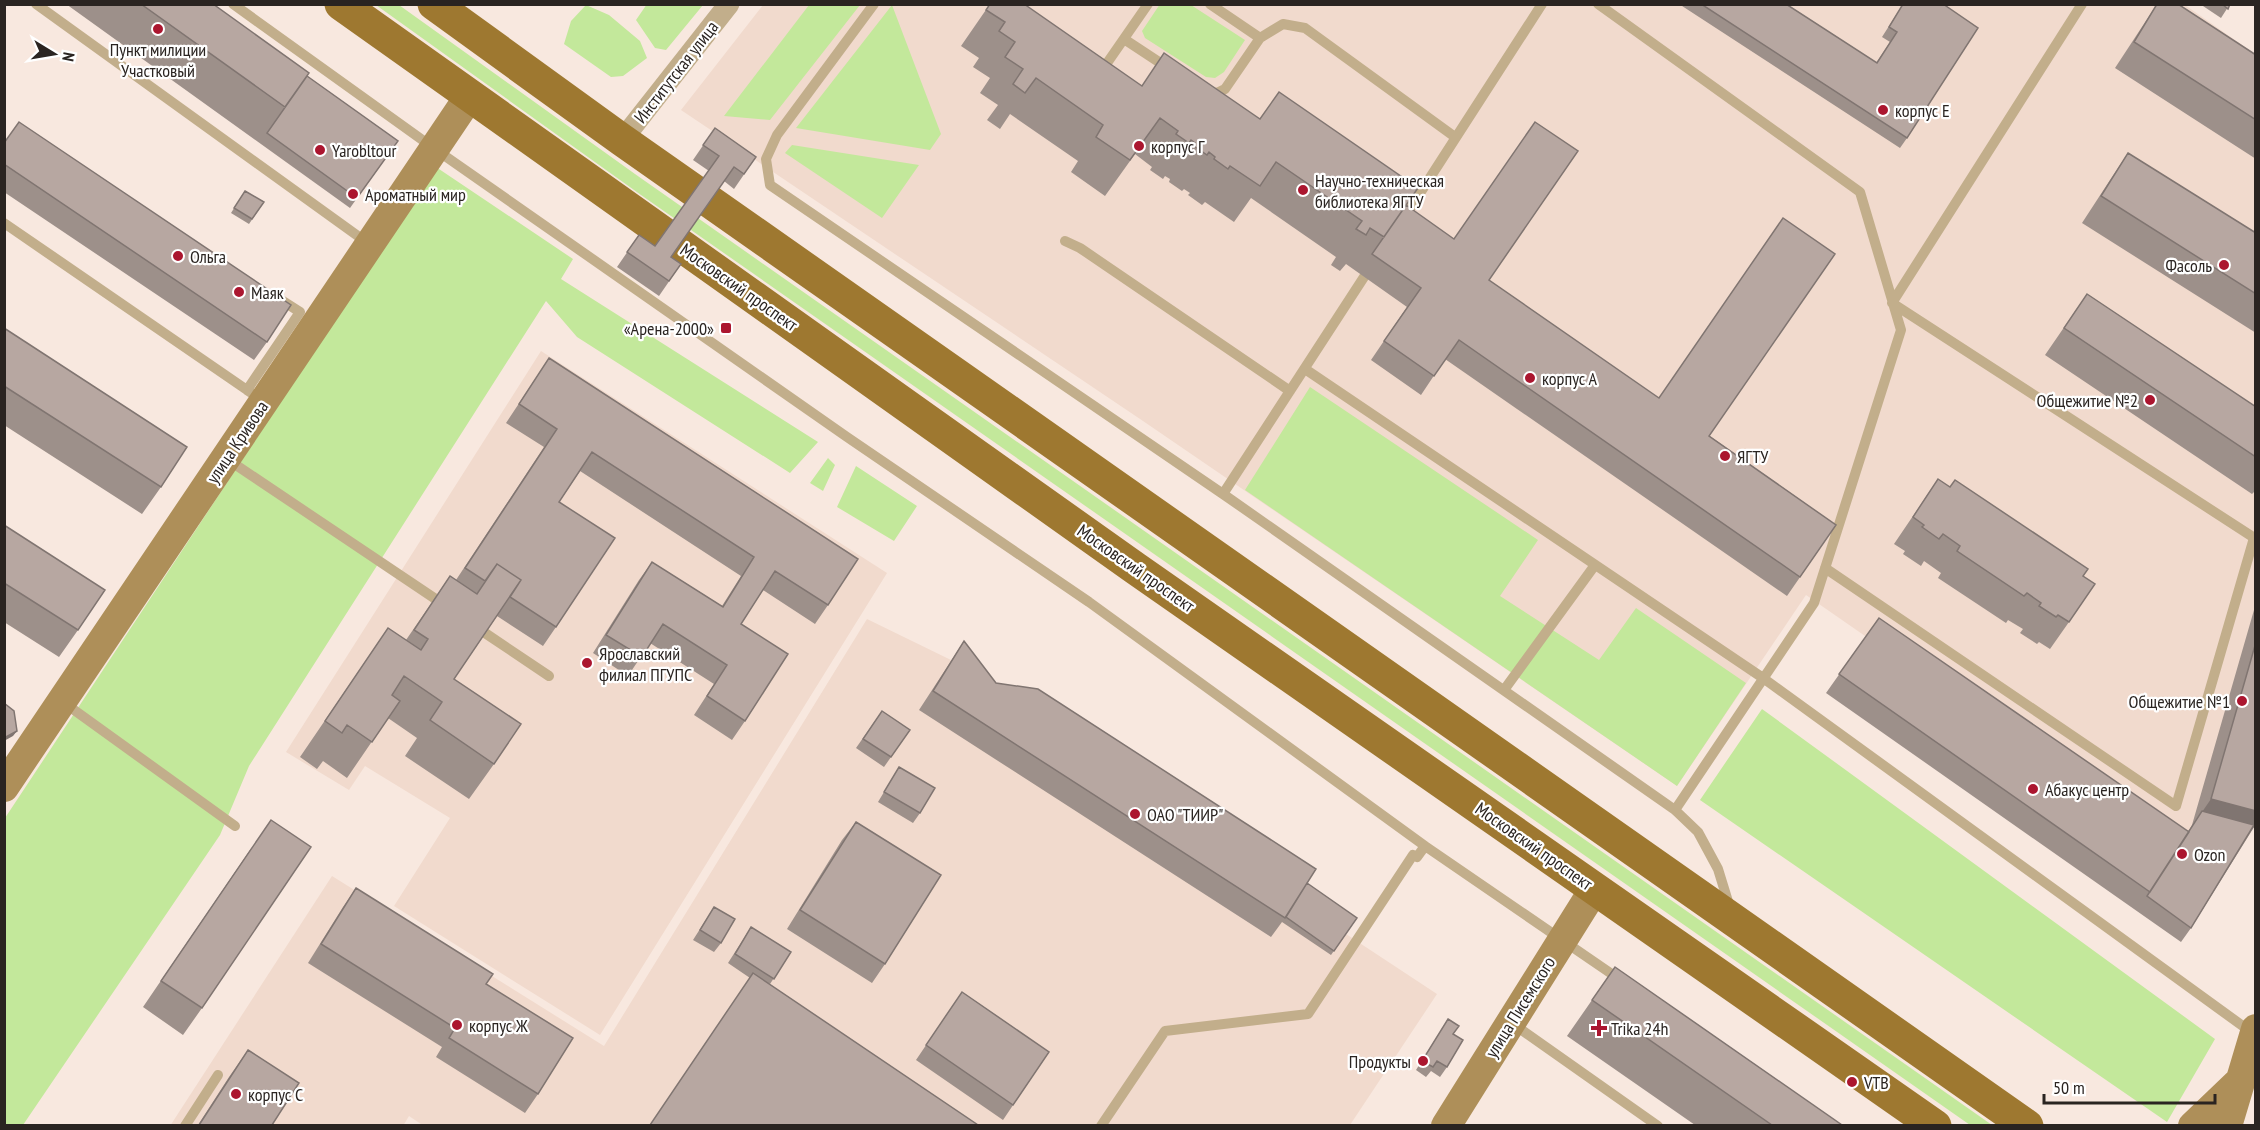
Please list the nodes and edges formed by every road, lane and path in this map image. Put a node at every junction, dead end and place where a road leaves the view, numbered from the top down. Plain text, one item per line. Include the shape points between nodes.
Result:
1 (36, 4) edge
2 (233, 4) edge
3 (340, 4) edge
4 (434, 4) edge
5 (729, 4) edge
6 (874, 4) edge
7 (1148, 4) edge
8 (1210, 4) edge
9 (1542, 4) edge
10 (1598, 4) edge
11 (2082, 4) edge
12 (1260, 38) junction
13 (1124, 39) junction
14 (1087, 54) edge
15 (1179, 74) edge
16 (1197, 86) edge
17 (469, 97) junction
18 (1455, 137) junction
19 (622, 140) junction
20 (435, 149) junction
21 (4, 223) edge
22 (1398, 228) edge
23 (1065, 241) dead end
24 (371, 245) junction
25 (1364, 277) dead end
26 (270, 293) edge
27 (1892, 303) junction
28 (1305, 369) junction
29 (1290, 391) junction
30 (256, 396) junction
31 (226, 458) junction
32 (1223, 494) junction
33 (2255, 538) edge
34 (1595, 565) junction
35 (1825, 568) junction
36 (452, 610) edge
37 (485, 633) edge
38 (549, 676) dead end
39 (1763, 678) junction
40 (1504, 690) junction
41 (63, 702) junction
42 (4, 787) edge
43 (1675, 810) junction
44 (235, 826) dead end
45 (1425, 846) junction
46 (1595, 888) junction
47 (1734, 920) junction
48 (1562, 940) junction
49 (1629, 986) edge
50 (1510, 1022) junction
51 (2255, 1032) edge
52 (218, 1075) dead end
53 (2240, 1082) junction
54 (1452, 1120) edge
55 (185, 1125) edge
56 (1101, 1125) edge
57 (1658, 1125) edge
58 (1935, 1125) edge
59 (2027, 1125) edge
60 (2193, 1125) edge
61 (2227, 1125) edge
62 (2235, 1125) edge

1 - 24 lane
2 - 20 lane
3 - 17 main road, Московский проспект
4 - 19 main road
5 - 19 street, Институтская улица
6 - 32 lane via 777,135 766,159 770,185
7 - 13 lane
8 - 12 lane
9 - 18 lane
10 - 27 lane via 1860,192
11 - 27 lane
12 - 16 lane via 1225,89 1206,92
12 - 18 lane via 1282,24 1305,28
13 - 14 lane via 1105,66
13 - 15 lane
17 - 20 street, улица Кривова
17 - 46 main road, Московский проспект
18 - 22 lane
19 - 47 main road
20 - 24 street, улица Кривова
20 - 45 lane via 1089,602
21 - 30 lane
23 - 29 lane
24 - 30 street, улица Кривова
25 - 28 lane
26 - 30 lane via 300,312
27 - 33 lane
27 - 35 lane via 1900,330
28 - 29 lane
28 - 34 lane
29 - 32 lane
30 - 31 street, улица Кривова
31 - 36 lane
31 - 41 street, улица Кривова
32 - 40 lane
33 - 35 lane via 2176,806
34 - 39 lane
34 - 40 lane
35 - 39 lane via 1814,603
37 - 38 lane
39 - 43 lane
39 - 51 lane
40 - 43 lane
41 - 42 street, улица Кривова
41 - 44 lane
43 - 47 lane via 1698,832 1718,869
45 - 48 lane
45 - 56 lane via 1417,857 1413,855 1308,1014 1165,1031
46 - 48 street, улица Писемского
46 - 58 main road, Московский проспект
47 - 59 main road
48 - 49 lane
48 - 50 street, улица Писемского
50 - 54 street, улица Писемского
50 - 57 lane
51 - 53 street
52 - 55 lane
53 - 60 street
53 - 61 street
53 - 62 street

